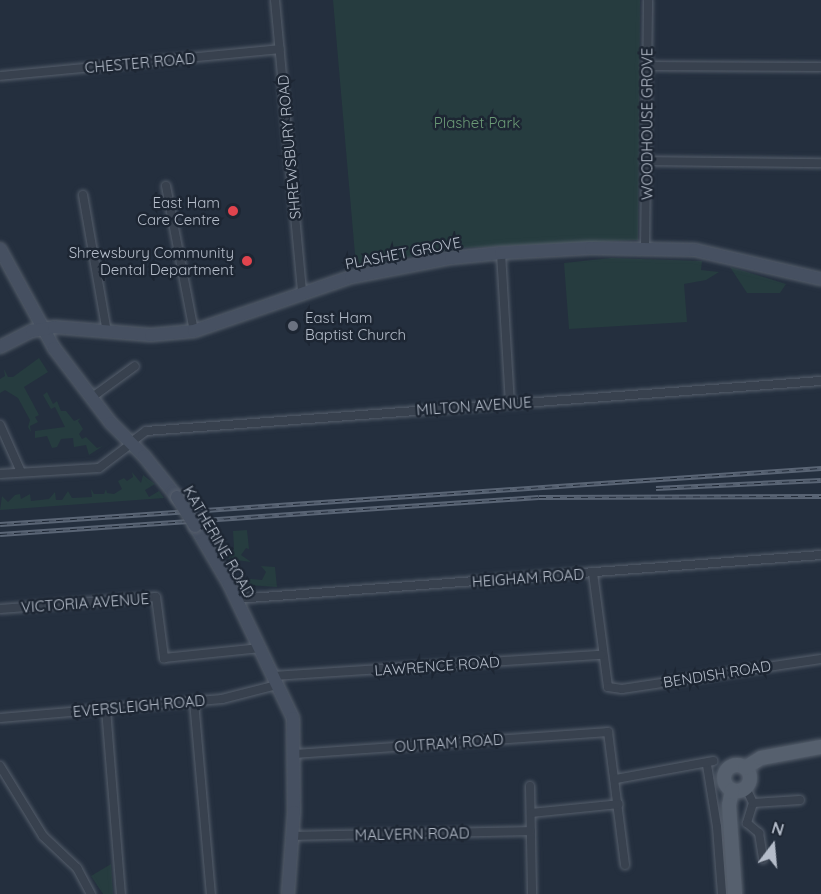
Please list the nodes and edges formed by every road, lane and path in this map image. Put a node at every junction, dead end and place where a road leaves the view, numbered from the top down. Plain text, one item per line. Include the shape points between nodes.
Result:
1 (275, 0) edge
2 (648, 0) edge
3 (280, 50) junction
4 (646, 66) junction
5 (821, 67) edge
6 (0, 76) edge
7 (645, 161) junction
8 (821, 163) edge
9 (166, 186) dead end
10 (83, 195) dead end
11 (0, 249) edge
12 (645, 249) junction
13 (501, 253) junction
14 (821, 279) edge
15 (302, 293) junction
16 (42, 328) junction
17 (194, 331) junction
18 (107, 332) junction
19 (0, 347) edge
20 (135, 366) dead end
21 (821, 381) edge
22 (91, 398) junction
23 (510, 403) junction
24 (0, 425) edge
25 (130, 443) junction
26 (21, 472) junction
27 (0, 474) edge
28 (821, 555) edge
29 (593, 573) junction
30 (236, 599) junction
31 (0, 609) edge
32 (260, 648) junction
33 (601, 655) junction
34 (821, 659) edge
35 (275, 680) junction
36 (194, 701) junction
37 (106, 709) junction
38 (0, 718) edge
39 (821, 747) edge
40 (295, 754) junction
41 (0, 766) edge
42 (745, 768) junction
43 (616, 779) junction
44 (530, 786) dead end
45 (739, 789) junction
46 (800, 800) dead end
47 (753, 803) junction
48 (619, 804) junction
49 (531, 813) junction
50 (531, 831) junction
51 (293, 836) junction
52 (763, 859) dead end
53 (625, 865) dead end
54 (88, 890) edge
55 (79, 894) edge
56 (121, 894) edge
57 (211, 894) edge
58 (288, 894) edge
59 (532, 894) edge
60 (722, 894) edge
61 (735, 894) edge

1 - 3 street, SHREWSBURY ROAD
2 - 4 street, WOODHOUSE GROVE
3 - 6 street, CHESTER ROAD
3 - 15 street, SHREWSBURY ROAD
4 - 5 street
4 - 7 street, WOODHOUSE GROVE
7 - 8 street
7 - 12 street, WOODHOUSE GROVE
9 - 17 street
10 - 18 street
11 - 16 main road, KATHERINE ROAD
12 - 13 main road, PLASHET GROVE
12 - 14 main road, PLASHET GROVE via 710,252
13 - 15 main road, PLASHET GROVE via 387,269
13 - 23 street
15 - 17 main road, PLASHET GROVE
16 - 18 main road, PLASHET GROVE
16 - 19 main road, PLASHET GROVE
16 - 22 main road, KATHERINE ROAD
17 - 18 main road, PLASHET GROVE via 165,335
20 - 22 street
21 - 23 street, MILTON AVENUE
22 - 25 main road, KATHERINE ROAD
23 - 25 street, MILTON AVENUE via 146,431
24 - 26 street
25 - 26 street, MILTON AVENUE via 99,468
25 - 30 main road, KATHERINE ROAD, bridge via 177,497
26 - 27 street, MILTON AVENUE
28 - 29 street, HEIGHAM ROAD
29 - 30 street, HEIGHAM ROAD
29 - 33 street
30 - 32 main road, KATHERINE ROAD
31 - 32 street, VICTORIA AVENUE via 156,597 164,658
32 - 35 main road, KATHERINE ROAD
33 - 34 street, BENDISH ROAD via 606,684 614,689
33 - 35 street, LAWRENCE ROAD
35 - 36 street, EVERSLEIGH ROAD via 239,696
35 - 40 main road, KATHERINE ROAD via 293,718
36 - 37 street, EVERSLEIGH ROAD
36 - 57 street
37 - 38 street, EVERSLEIGH ROAD
37 - 56 street
39 - 42 main road via 762,758
40 - 43 street, OUTRAM ROAD via 604,732 610,735
40 - 51 main road, KATHERINE ROAD
41 - 54 street via 43,836 77,868
42 - 45 main road via 750,779
42 - 45 main road via 733,766 726,771 725,783
43 - 48 street
43 - 60 street via 710,763
44 - 49 street
45 - 47 street
45 - 61 main road via 729,805
46 - 47 street
47 - 52 street via 747,823 759,833
48 - 49 street
48 - 53 street
49 - 50 street
50 - 51 street, MALVERN ROAD
50 - 59 street
51 - 58 main road, KATHERINE ROAD
54 - 55 street

